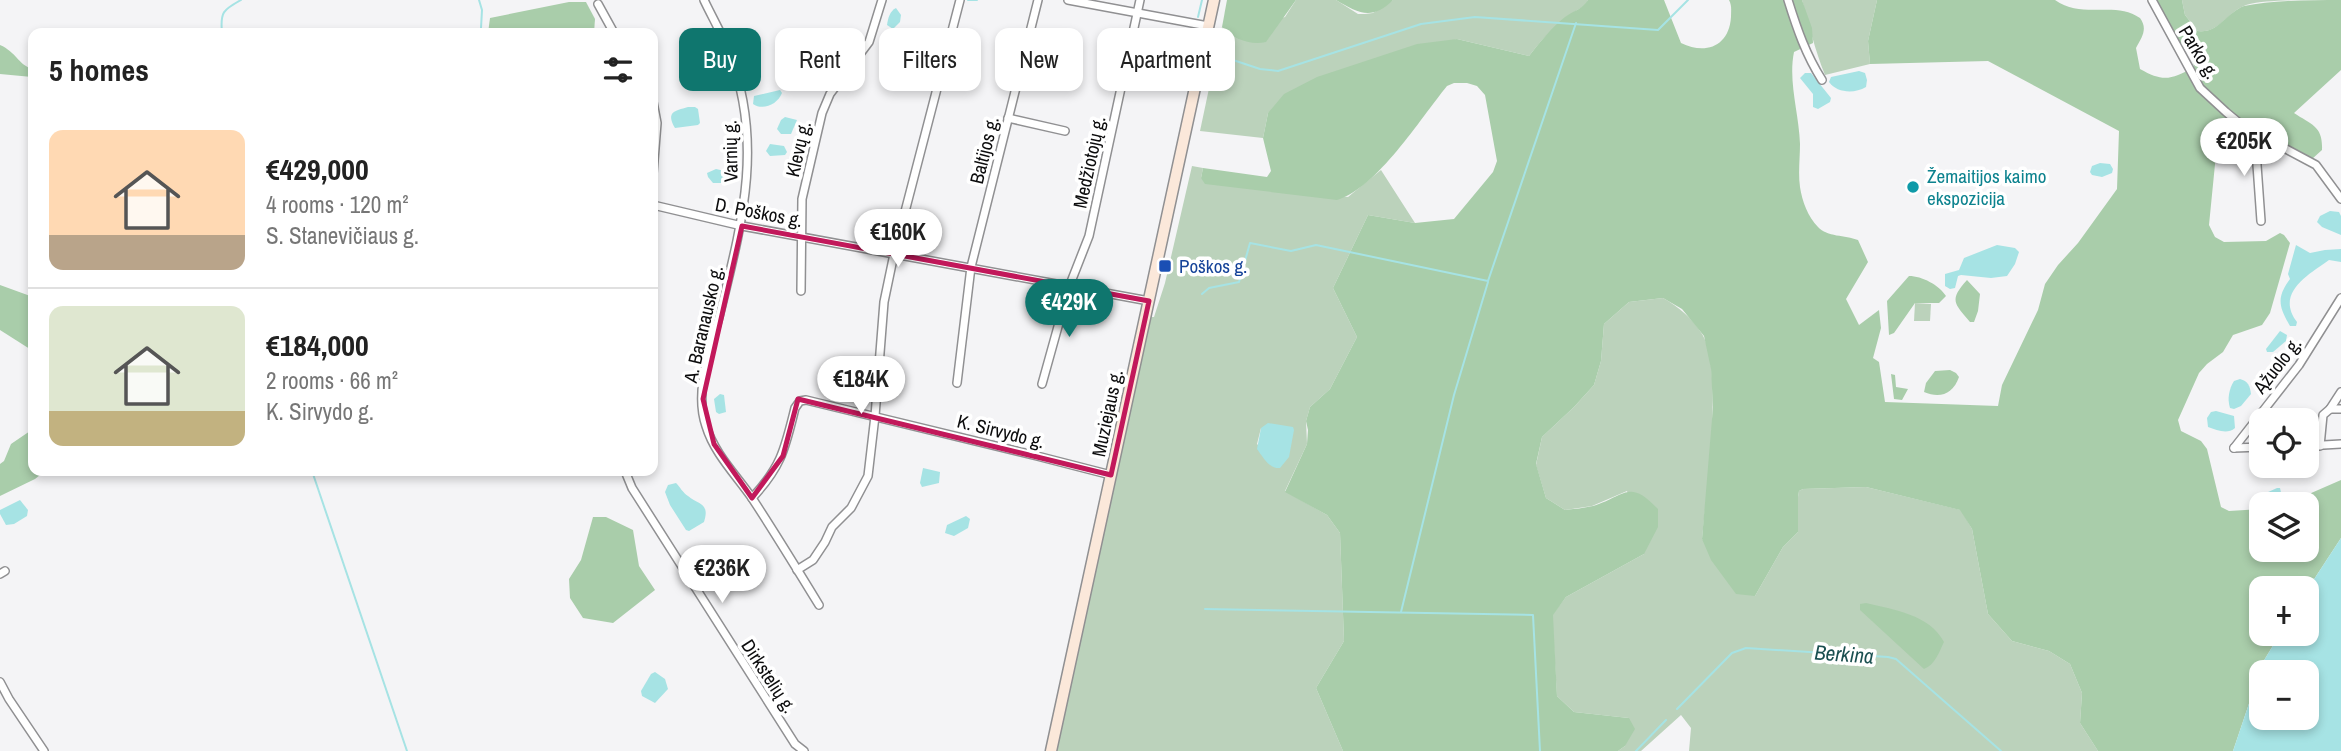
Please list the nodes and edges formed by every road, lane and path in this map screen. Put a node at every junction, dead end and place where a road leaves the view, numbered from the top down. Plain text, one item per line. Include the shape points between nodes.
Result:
1 (704, 0) edge
2 (882, 0) edge
3 (960, 0) edge
4 (1038, 0) edge
5 (1068, 0) edge
6 (1140, 0) edge
7 (1214, 0) edge
8 (1788, 0) edge
9 (2152, 0) edge
10 (598, 4) dead end
11 (1138, 13) junction
12 (1208, 26) junction
13 (611, 28) edge
14 (1822, 80) dead end
15 (1008, 118) junction
16 (1065, 131) dead end
17 (2260, 141) junction
18 (2341, 199) edge
19 (658, 206) edge
20 (2261, 221) dead end
21 (742, 226) junction
22 (803, 237) junction
23 (894, 254) junction
24 (971, 267) junction
25 (1069, 286) junction
26 (801, 291) dead end
27 (2341, 298) edge
28 (1149, 301) junction
29 (957, 383) dead end
30 (1042, 383) dead end
31 (2341, 392) edge
32 (2265, 408) edge
33 (2330, 409) junction
34 (2341, 409) edge
35 (876, 416) junction
36 (2249, 429) edge
37 (2341, 444) edge
38 (2320, 446) joint
39 (2249, 447) edge
40 (1111, 475) junction
41 (627, 476) edge
42 (752, 498) junction
43 (797, 570) junction
44 (820, 605) dead end
45 (0, 682) edge
46 (44, 751) edge
47 (804, 751) edge
48 (1051, 751) edge

1 - 21 street, Varnių g. via 729,51 744,104 748,175
2 - 22 street, Klevų g. via 869,42 830,94 822,113 802,199
3 - 23 street
4 - 15 street, Baltijos g.
5 - 11 street
6 - 11 street, Medžiotojų g.
7 - 12 main road, Muziejaus g.
8 - 14 street via 1800,39
9 - 17 street, Parko g. via 2200,88
10 - 13 street
11 - 12 street
11 - 25 street, Medžiotojų g. via 1089,236
12 - 28 main road, Muziejaus g.
15 - 16 street
15 - 24 street, Baltijos g.
17 - 18 street via 2316,165
17 - 20 street via 2256,151
19 - 21 street, D. Poškos g.
21 - 22 street, D. Poškos g.
21 - 42 street, A. Baranausko g. via 704,376 703,399 705,425 714,444
22 - 23 street, D. Poškos g.
22 - 26 street, Klevų g.
23 - 24 street, D. Poškos g.
23 - 35 street via 884,302
24 - 25 street, D. Poškos g.
24 - 29 street, Baltijos g.
25 - 28 street, D. Poškos g.
25 - 30 street, Medžiotojų g.
27 - 32 street, Ąžuolo g.
28 - 40 main road, Muziejaus g.
31 - 33 street
33 - 34 street
33 - 38 street via 2323,415
35 - 40 street, K. Sirvydo g.
35 - 42 street, K. Sirvydo g. via 800,401 783,456
35 - 43 street via 868,477 813,560
36 - 39 street, Ąžuolo g. via 2234,448
37 - 38 street
40 - 48 main road, Muziejaus g.
41 - 47 street, Dirkstelių g. via 738,656
42 - 43 street, A. Baranausko g.
43 - 44 street, A. Baranausko g.
45 - 46 street

